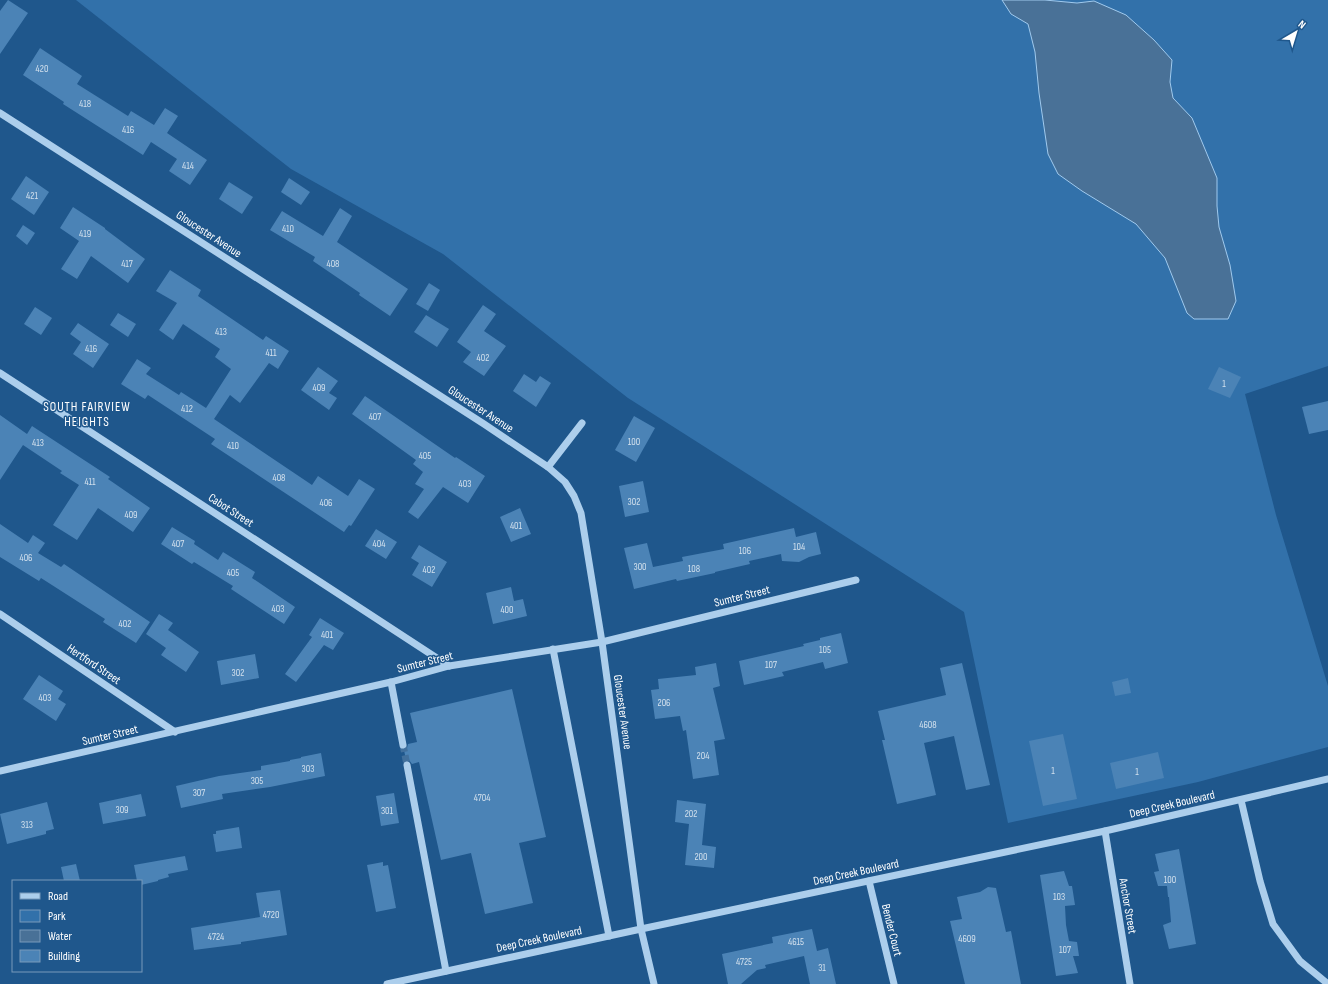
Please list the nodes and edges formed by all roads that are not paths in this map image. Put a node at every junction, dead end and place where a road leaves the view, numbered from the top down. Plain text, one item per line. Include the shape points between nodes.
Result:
1 (0, 113) edge
2 (0, 373) edge
3 (582, 423) dead end
4 (548, 467) junction
5 (856, 580) dead end
6 (0, 614) edge
7 (602, 642) junction
8 (553, 649) junction
9 (449, 666) junction
10 (391, 682) junction
11 (175, 732) junction
12 (403, 745) tunnel mouth
13 (407, 765) tunnel mouth
14 (0, 771) edge
15 (1328, 778) edge
16 (1241, 800) junction
17 (1105, 831) junction
18 (869, 880) junction
19 (641, 929) junction
20 (609, 936) junction
21 (446, 971) junction
22 (415, 981) edge
23 (387, 984) edge
24 (654, 984) edge
25 (894, 984) edge
26 (1130, 984) edge
27 (1328, 984) edge

1 - 4 street, Gloucester Avenue
2 - 9 street, Cabot Street
3 - 4 street
4 - 7 street, Gloucester Avenue via 565,482 581,513
5 - 7 street, Sumter Street
6 - 11 street, Hertford Street
7 - 8 street, Sumter Street
7 - 19 street, Gloucester Avenue
8 - 9 street, Sumter Street
8 - 20 street
9 - 10 street, Sumter Street
10 - 11 street, Sumter Street
10 - 12 street
11 - 14 street, Sumter Street
13 - 21 street
15 - 16 street, Deep Creek Boulevard
16 - 17 street, Deep Creek Boulevard
16 - 27 street via 1273,924 1300,961
17 - 18 street, Deep Creek Boulevard
17 - 26 street, Anchor Street
18 - 19 street, Deep Creek Boulevard
18 - 25 street, Bender Court
19 - 20 street, Deep Creek Boulevard
19 - 24 street, Gloucester Avenue
20 - 21 street, Deep Creek Boulevard
21 - 22 street, Deep Creek Boulevard
22 - 23 street, Deep Creek Boulevard

